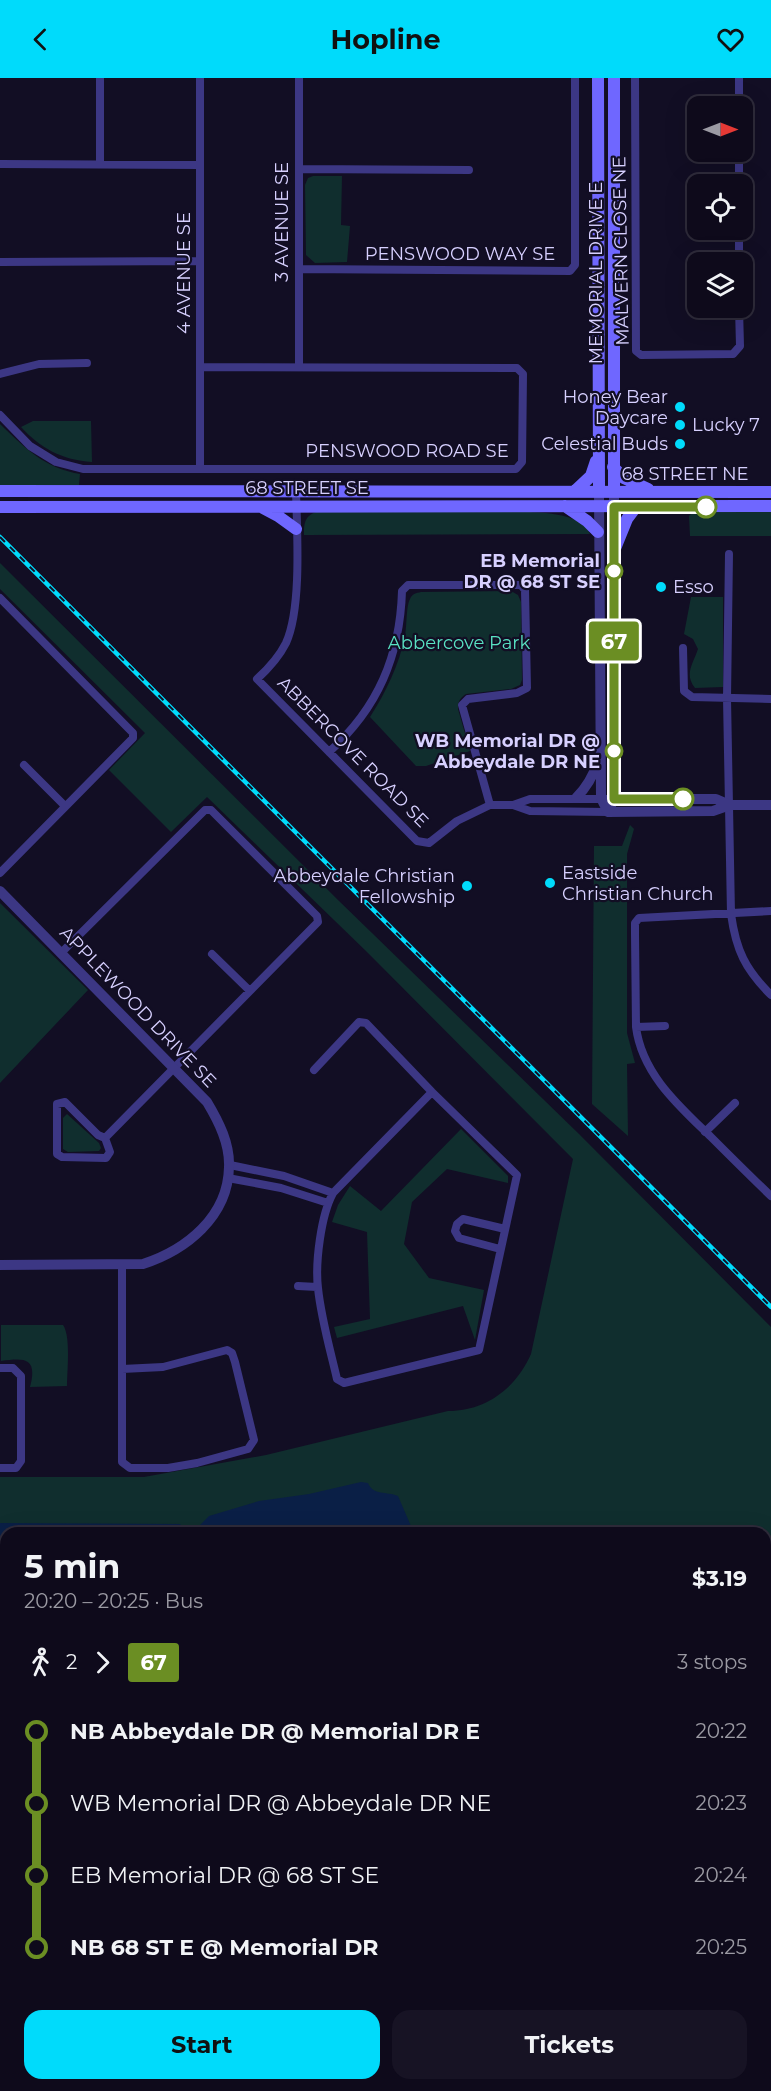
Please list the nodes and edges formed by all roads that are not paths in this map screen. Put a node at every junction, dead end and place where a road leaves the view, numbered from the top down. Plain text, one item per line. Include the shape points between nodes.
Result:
1 (100, 78) edge
2 (200, 78) edge
3 (299, 78) edge
4 (575, 78) edge
5 (598, 78) edge
6 (614, 78) edge
7 (635, 78) edge
8 (739, 78) edge
9 (739, 96) edge
10 (0, 164) edge
11 (100, 164) junction
12 (200, 165) junction
13 (299, 169) junction
14 (469, 170) dead end
15 (200, 261) junction
16 (0, 262) edge
17 (299, 269) junction
18 (740, 318) edge
19 (87, 363) dead end
20 (299, 366) junction
21 (200, 367) junction
22 (0, 374) edge
23 (0, 415) edge
24 (599, 454) junction
25 (613, 467) junction
26 (201, 468) junction
27 (0, 491) edge
28 (296, 491) junction
29 (575, 491) junction
30 (599, 492) junction
31 (614, 492) junction
32 (657, 492) junction
33 (771, 492) edge
34 (259, 506) junction
35 (297, 506) junction
36 (564, 506) junction
37 (599, 506) junction
38 (771, 506) edge
39 (0, 507) edge
40 (614, 507) junction
41 (636, 507) junction
42 (296, 529) junction
43 (598, 532) junction
44 (614, 551) junction
45 (729, 554) dead end
46 (0, 598) edge
47 (683, 648) dead end
48 (728, 698) junction
49 (771, 699) edge
50 (329, 752) junction
51 (599, 754) junction
52 (24, 765) dead end
53 (576, 798) junction
54 (601, 798) junction
55 (614, 799) junction
56 (730, 804) junction
57 (490, 805) junction
58 (513, 805) junction
59 (771, 805) edge
60 (65, 806) junction
61 (608, 812) junction
62 (0, 873) edge
63 (0, 891) edge
64 (771, 911) edge
65 (731, 914) junction
66 (62, 952) junction
67 (212, 954) dead end
68 (250, 991) junction
69 (771, 995) edge
70 (665, 1026) dead end
71 (636, 1028) junction
72 (173, 1068) junction
73 (314, 1070) dead end
74 (432, 1092) junction
75 (735, 1103) dead end
76 (705, 1132) junction
77 (105, 1138) junction
78 (230, 1165) junction
79 (284, 1176) junction
80 (228, 1178) junction
81 (281, 1188) junction
82 (333, 1193) junction
83 (771, 1196) edge
84 (328, 1203) junction
85 (505, 1229) junction
86 (500, 1249) junction
87 (0, 1265) edge
88 (122, 1265) junction
89 (298, 1286) dead end
90 (317, 1287) junction
91 (0, 1368) edge
92 (122, 1369) junction
93 (0, 1468) edge

1 - 11 street
2 - 12 street, 4 AVENUE SE
3 - 13 street, 3 AVENUE SE
4 - 17 street, PENSWOOD WAY SE via 575,265 570,271
5 - 24 main road, MEMORIAL DRIVE E
6 - 25 main road, MEMORIAL DRIVE E
7 - 18 street, MALVERN CLOSE NE via 636,351 640,355 733,354 740,346
8 - 9 street
10 - 11 street
11 - 12 street
12 - 15 street, 4 AVENUE SE
13 - 14 street
13 - 17 street, 3 AVENUE SE
15 - 16 street
15 - 21 street, 4 AVENUE SE
17 - 20 street, 3 AVENUE SE
19 - 22 street via 39,364
20 - 21 street, PENSWOOD ROAD SE
20 - 26 street, PENSWOOD ROAD SE via 517,368 523,374 522,462 516,469
21 - 26 street, 4 AVENUE SE
23 - 26 street, PENSWOOD ROAD SE via 30,446 56,462 83,469
24 - 29 main road via 591,476
24 - 30 main road, MEMORIAL DRIVE E
25 - 31 main road, MEMORIAL DRIVE E
25 - 32 main road via 624,478
27 - 28 main road, 68 STREET SE
28 - 29 main road, 68 STREET SE
28 - 35 street
29 - 30 main road, 68 STREET SE
30 - 31 main road, 68 STREET NE
30 - 37 street, MEMORIAL DRIVE E
31 - 32 main road, 68 STREET NE
31 - 40 street, MEMORIAL DRIVE E
32 - 33 main road, 68 STREET NE
34 - 35 main road, 68 STREET SE
34 - 39 main road, 68 STREET SE
34 - 42 main road
35 - 36 main road, 68 STREET SE
35 - 42 street
36 - 37 main road, 68 STREET SE
36 - 43 main road
37 - 40 main road, 68 STREET SE
37 - 43 street, MEMORIAL DRIVE E
38 - 41 main road, 68 STREET NE
40 - 41 main road, 68 STREET NE
40 - 44 street, MEMORIAL DRIVE E
41 - 44 main road
42 - 50 street, ABBERCOVE ROAD SE via 296,605 291,628 286,643 257,680
43 - 51 street, MEMORIAL DRIVE E
44 - 55 street, MEMORIAL DRIVE E
45 - 48 street
46 - 60 street via 133,733 133,738
47 - 48 street via 684,691 692,697
48 - 49 street
48 - 56 street
50 - 57 street, ABBERCOVE ROAD SE via 417,841 429,843 457,821
50 - 57 street via 348,735 378,692 392,658 401,621 402,591 408,585 520,585 525,590 527,688 517,693 468,699 462,705
51 - 53 street via 593,774
51 - 54 street, MEMORIAL DRIVE E
52 - 60 street
53 - 54 street
53 - 58 street via 530,799
54 - 55 street
54 - 61 street, MEMORIAL DRIVE E
55 - 56 street via 716,799
55 - 61 street, MEMORIAL DRIVE E
56 - 59 street
56 - 61 street via 713,811
56 - 65 street
57 - 58 street
58 - 61 street via 530,811
60 - 62 street
63 - 66 street, APPLEWOOD DRIVE SE
64 - 65 street
65 - 69 street via 734,937 743,959 753,977
65 - 71 street via 639,918 635,923
66 - 68 street via 205,810 212,810 317,916 318,922
66 - 72 street, APPLEWOOD DRIVE SE
67 - 68 street
68 - 72 street
70 - 71 street
71 - 76 street via 637,1040 650,1068 668,1095
72 - 77 street
72 - 78 street, APPLEWOOD DRIVE SE via 207,1102 218,1121
73 - 74 street via 359,1022 366,1023
74 - 82 street
74 - 85 street via 517,1175
75 - 76 street
76 - 83 street
77 - 77 street via 110,1152 106,1158 57,1154 57,1104 65,1102
78 - 79 street
78 - 80 street, APPLEWOOD DRIVE SE
79 - 81 street
79 - 82 street
80 - 81 street
80 - 88 street, APPLEWOOD DRIVE SE via 212,1217 190,1240 163,1257 143,1264
81 - 84 street
82 - 84 street
84 - 90 street via 320,1239
85 - 86 street
85 - 86 street via 463,1219 456,1224 459,1238
86 - 90 street via 479,1350 344,1383 337,1379
87 - 88 street, APPLEWOOD DRIVE SE
88 - 92 street
89 - 90 street
91 - 93 street via 13,1368 21,1376 21,1461 16,1468
92 - 92 street via 122,1462 130,1468 197,1463 248,1449 254,1440 235,1362 227,1350 163,1367

